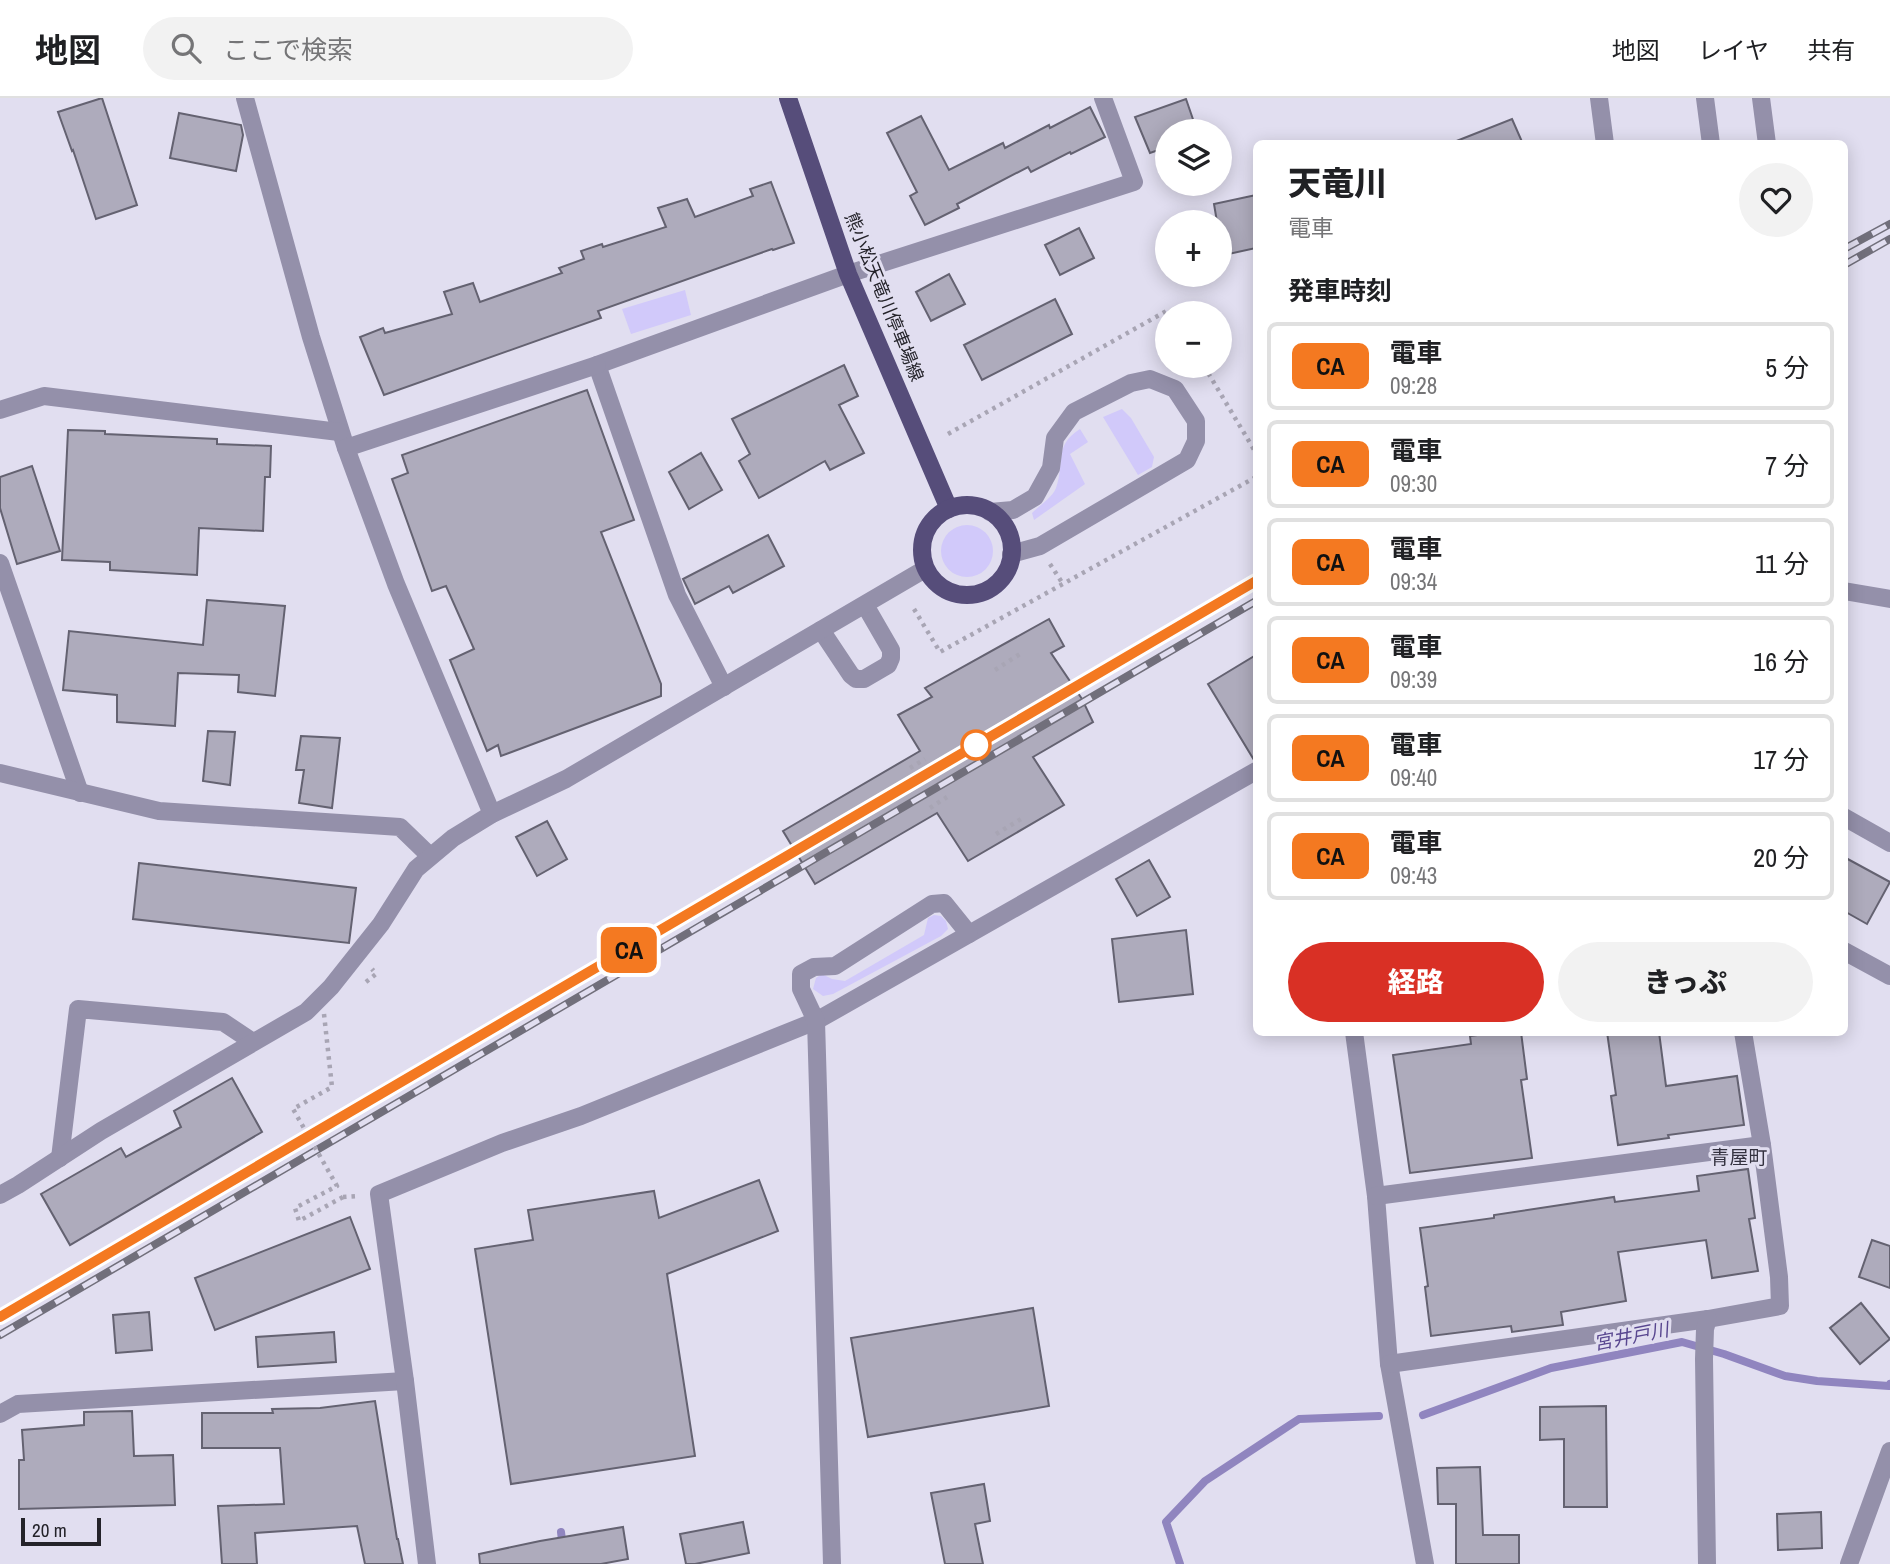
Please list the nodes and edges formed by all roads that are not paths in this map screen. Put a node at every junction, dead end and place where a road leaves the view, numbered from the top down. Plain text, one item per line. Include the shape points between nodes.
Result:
1 (245, 98) edge
2 (788, 98) edge
3 (1103, 98) edge
4 (1599, 98) edge
5 (1705, 98) edge
6 (1761, 98) edge
7 (1604, 140) edge
8 (1710, 140) edge
9 (1767, 140) edge
10 (849, 274) junction
11 (597, 365) junction
12 (0, 410) edge
13 (343, 440) junction
14 (949, 509) junction
15 (990, 512) junction
16 (1011, 554) junction
17 (0, 563) edge
18 (925, 569) junction
19 (1848, 592) edge
20 (1890, 598) edge
21 (864, 605) junction
22 (821, 630) junction
23 (724, 687) junction
24 (1253, 773) edge
25 (0, 774) edge
26 (80, 793) junction
27 (492, 814) junction
28 (1848, 819) edge
29 (1890, 844) edge
30 (430, 856) junction
31 (969, 934) junction
32 (1848, 953) edge
33 (1888, 969) edge
34 (816, 1021) junction
35 (1355, 1036) edge
36 (1744, 1036) edge
37 (253, 1042) junction
38 (1762, 1145) junction
39 (60, 1158) junction
40 (9, 1184) edge
41 (0, 1195) edge
42 (1376, 1196) junction
43 (1707, 1324) junction
44 (1389, 1364) junction
45 (405, 1381) junction
46 (0, 1414) edge
47 (1890, 1451) edge
48 (428, 1564) edge
49 (832, 1564) edge
50 (1425, 1564) edge
51 (1707, 1564) edge
52 (1849, 1564) edge

1 - 13 street
2 - 10 main road, 熊小松天竜川停車場線
3 - 10 street via 1134,182
4 - 7 street
5 - 8 street
6 - 9 street
10 - 11 street
10 - 14 main road, 熊小松天竜川停車場線
11 - 13 street
11 - 23 street via 677,595
12 - 13 street via 44,396
13 - 27 street via 396,584
14 - 15 main road via 977,506
14 - 18 main road via 928,527 922,541
15 - 16 main road via 1008,532
15 - 16 street via 1013,510 1035,497 1051,468 1055,438 1074,412 1131,383 1150,379 1175,389 1196,421 1196,441 1187,460 1040,546
16 - 18 main road via 1006,573 997,584 971,596 944,590
17 - 26 street
18 - 21 street
19 - 20 street
21 - 22 street
21 - 22 street via 891,650 888,665 864,679 851,676
22 - 23 street
23 - 27 street via 566,779
24 - 31 street
25 - 26 street
26 - 30 street via 159,811 400,827
27 - 30 street
28 - 29 street
30 - 37 street via 331,987 306,1012
31 - 34 street
31 - 34 street via 944,903 932,904 835,966 814,967 801,974 801,989
32 - 33 street
34 - 45 street via 379,1194
34 - 49 street
35 - 42 street
36 - 38 street
37 - 39 street
37 - 39 street via 223,1023 78,1009
38 - 42 street
38 - 43 street via 1780,1306
39 - 40 street
40 - 41 street
42 - 44 street
43 - 44 street
43 - 51 street
44 - 50 street
45 - 46 street via 18,1404
45 - 48 street
47 - 52 street

